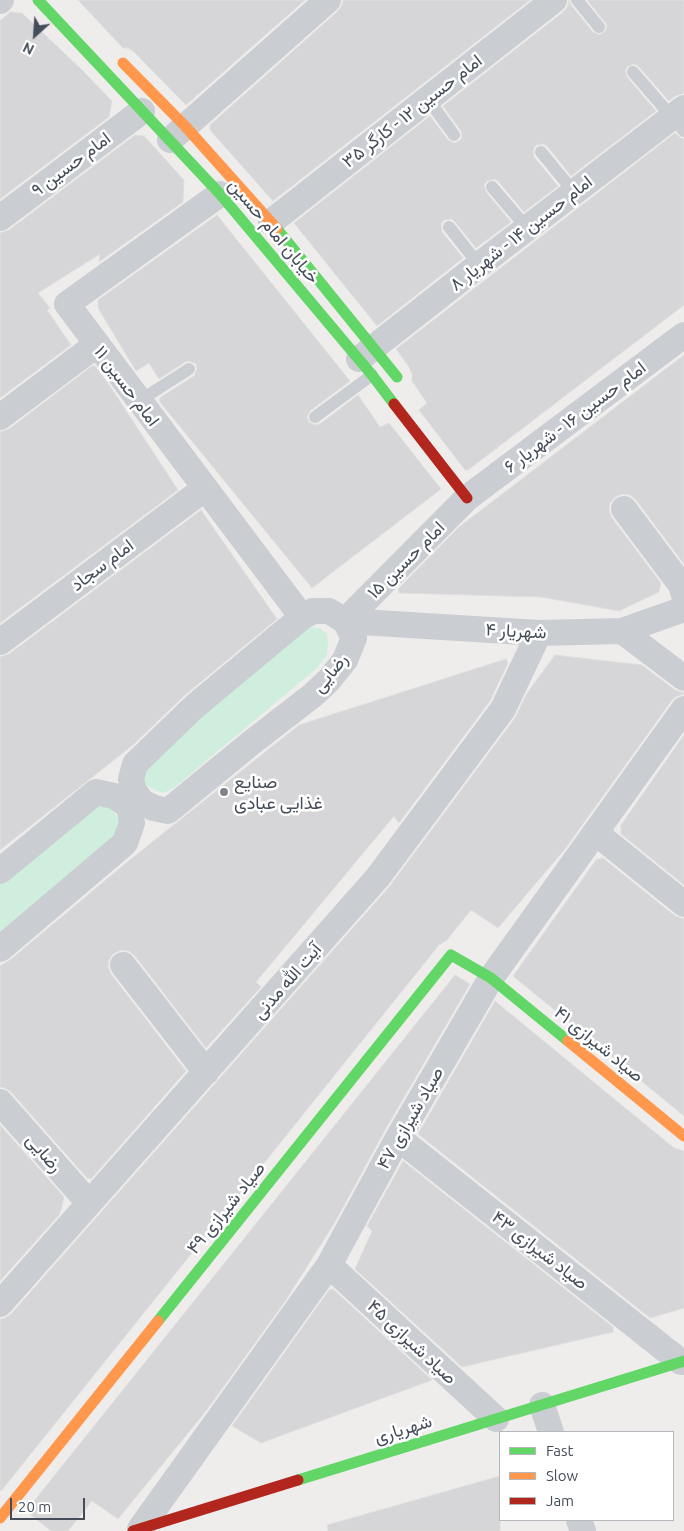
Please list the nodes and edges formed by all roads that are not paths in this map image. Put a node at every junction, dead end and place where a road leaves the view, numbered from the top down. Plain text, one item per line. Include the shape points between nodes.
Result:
1 (38, 0) edge
2 (328, 0) edge
3 (554, 0) edge
4 (577, 0) edge
5 (599, 27) dead end
6 (117, 56) dead end
7 (633, 72) dead end
8 (428, 99) junction
9 (142, 111) junction
10 (680, 118) edge
11 (178, 133) junction
12 (454, 134) dead end
13 (541, 152) dead end
14 (492, 187) dead end
15 (574, 192) junction
16 (220, 194) junction
17 (0, 218) edge
18 (271, 222) junction
19 (449, 226) dead end
20 (527, 228) junction
21 (479, 265) junction
22 (684, 335) edge
23 (96, 345) junction
24 (368, 360) junction
25 (189, 369) dead end
26 (404, 386) dead end
27 (139, 401) junction
28 (0, 417) edge
29 (315, 417) dead end
30 (204, 489) junction
31 (474, 489) junction
32 (624, 509) dead end
33 (684, 595) edge
34 (684, 610) edge
35 (302, 617) junction
36 (345, 621) junction
37 (622, 631) junction
38 (539, 633) junction
39 (0, 642) edge
40 (684, 678) edge
41 (684, 709) edge
42 (135, 764) junction
43 (96, 792) junction
44 (168, 811) junction
45 (596, 833) junction
46 (125, 843) junction
47 (0, 872) edge
48 (684, 904) edge
49 (0, 948) edge
50 (123, 965) dead end
51 (491, 978) junction
52 (206, 1072) junction
53 (0, 1102) edge
54 (684, 1136) edge
55 (398, 1138) junction
56 (89, 1203) junction
57 (329, 1265) junction
58 (0, 1304) edge
59 (683, 1361) edge
60 (542, 1405) junction
61 (496, 1419) junction
62 (551, 1431) edge
63 (0, 1518) edge
64 (136, 1530) edge

1 - 9 street, خیابان امام حسین
2 - 11 street
3 - 8 street, امام حسین ۱۲ - کارگر ۳۵
4 - 5 lane
6 - 11 street, خیابان امام حسین
7 - 10 lane
8 - 12 lane
8 - 18 street, امام حسین ۱۲ - کارگر ۳۵
9 - 11 street, خیابان امام حسین
9 - 17 street, امام حسین ۹
10 - 15 street, امام حسین ۱۴ - شهریار ۸
11 - 16 street, خیابان امام حسین
11 - 18 street, خیابان امام حسین
13 - 15 lane
14 - 20 lane
15 - 20 street, امام حسین ۱۴ - شهریار ۸
16 - 23 street, امام حسین ۱۱ via 67,304
16 - 24 street, خیابان امام حسین
18 - 24 street, خیابان امام حسین
19 - 21 lane
20 - 21 street, امام حسین ۱۴ - شهریار ۸
21 - 24 street, امام حسین ۱۴ - شهریار ۸
22 - 31 street, امام حسین ۱۶ - شهریار ۶
23 - 27 street, امام حسین ۱۱
23 - 28 street
24 - 26 street, خیابان امام حسین
24 - 29 lane
24 - 31 street, خیابان امام حسین
25 - 27 lane
27 - 30 street, امام حسین ۱۱
30 - 35 street, امام حسین ۱۱
30 - 39 street, امام سجاد
31 - 36 street, امام حسین ۱۵
32 - 33 street via 681,585
34 - 37 street, شهریار ۴
35 - 36 street via 313,610 329,611
35 - 42 street via 195,706
36 - 38 street, شهریار ۴
36 - 44 street, رضایی via 354,638 344,660 329,680
37 - 38 street, شهریار ۴
37 - 40 street
38 - 52 street, آیت الله مدنی via 504,710 378,878
41 - 45 street, صیاد شیرازی ۴۷
42 - 43 street
42 - 44 street via 131,779 142,802
43 - 46 street via 114,796 128,806 132,823
43 - 47 street
44 - 46 street, رضایی
45 - 48 street
45 - 51 street, صیاد شیرازی ۴۷
46 - 49 street, رضایی
50 - 52 street
51 - 54 street, صیاد شیرازی ۴۱
51 - 55 street, صیاد شیرازی ۴۷
51 - 63 street, صیاد شیرازی ۴۹ via 451,955
52 - 56 street, آیت الله مدنی
53 - 56 street, رضایی
55 - 57 street, صیاد شیرازی ۴۷
55 - 59 street, صیاد شیرازی ۴۳
56 - 58 street, آیت الله مدنی
57 - 61 street, صیاد شیرازی ۴۵
57 - 64 street, صیاد شیرازی ۴۷
59 - 60 street, شهریاری
60 - 61 street, شهریاری
60 - 62 street
61 - 64 street, شهریاری

